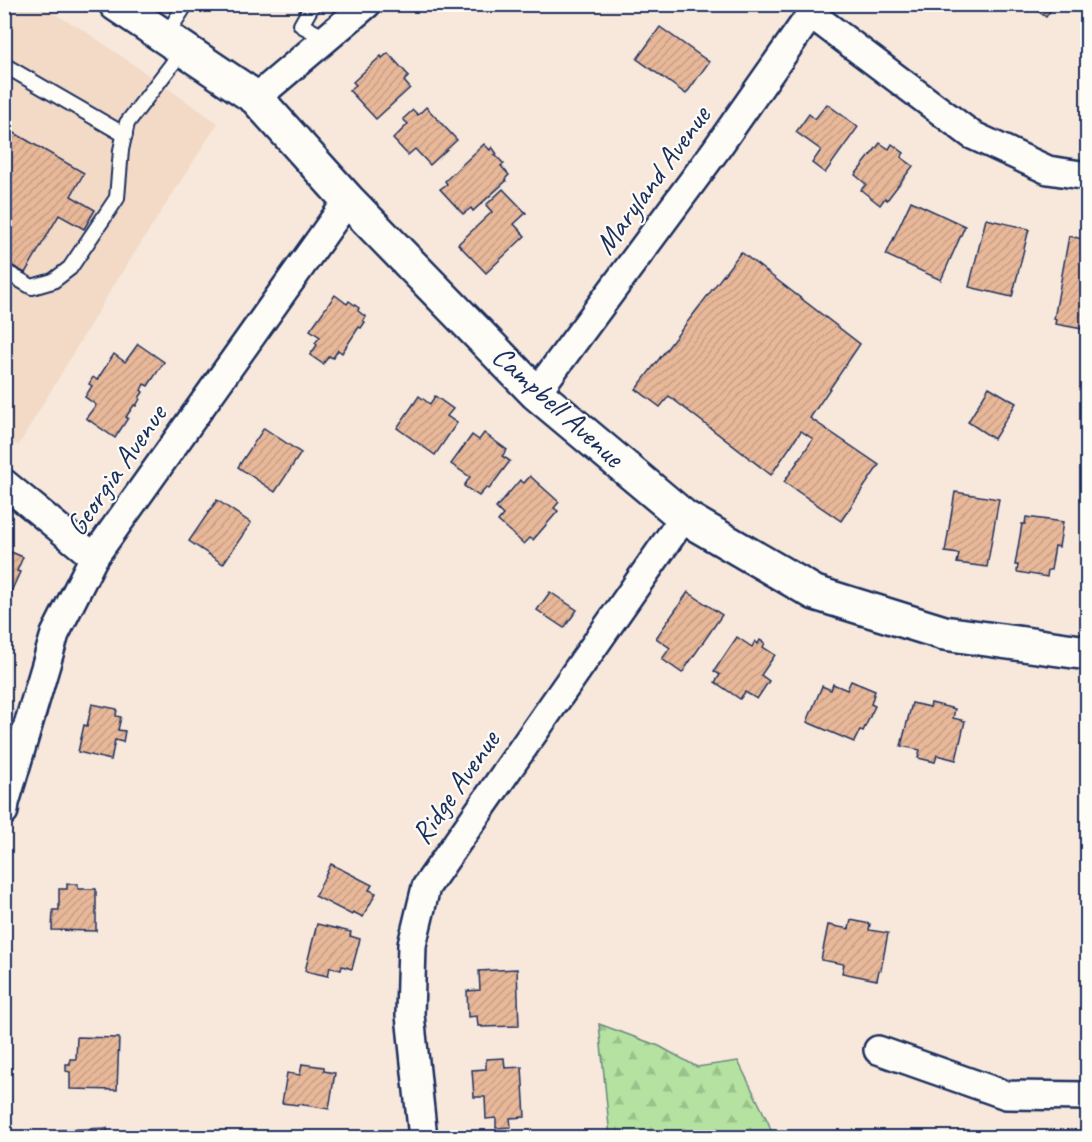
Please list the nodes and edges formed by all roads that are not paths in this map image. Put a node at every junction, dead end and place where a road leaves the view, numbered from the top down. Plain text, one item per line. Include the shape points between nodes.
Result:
1 (116, 4) edge
2 (186, 4) edge
3 (313, 4) edge
4 (367, 4) edge
5 (814, 9) edge
6 (327, 39) junction
7 (174, 44) junction
8 (4, 65) edge
9 (256, 99) junction
10 (124, 135) junction
11 (1088, 176) edge
12 (348, 200) junction
13 (4, 271) edge
14 (536, 393) junction
15 (4, 483) edge
16 (684, 517) junction
17 (94, 557) junction
18 (1088, 652) edge
19 (4, 812) edge
20 (878, 1050) dead end
21 (1088, 1096) edge
22 (423, 1137) edge

1 - 7 main road, Campbell Avenue
2 - 7 lane
3 - 6 lane via 301,25
4 - 6 street
5 - 11 street via 972,135 1048,170
5 - 14 street, Maryland Avenue via 715,151
6 - 9 street
7 - 9 main road, Campbell Avenue
7 - 10 lane via 127,123
8 - 10 lane
9 - 12 main road, Campbell Avenue
10 - 13 lane via 117,198 70,268 53,281 32,287
12 - 14 main road, Campbell Avenue
12 - 17 street, Georgia Avenue
14 - 16 main road, Campbell Avenue
15 - 17 street
16 - 18 main road, Campbell Avenue via 815,593 944,633
16 - 22 street, Ridge Avenue via 426,887 412,945 410,1015
17 - 19 street, Georgia Avenue via 55,634
20 - 21 street via 1006,1095

